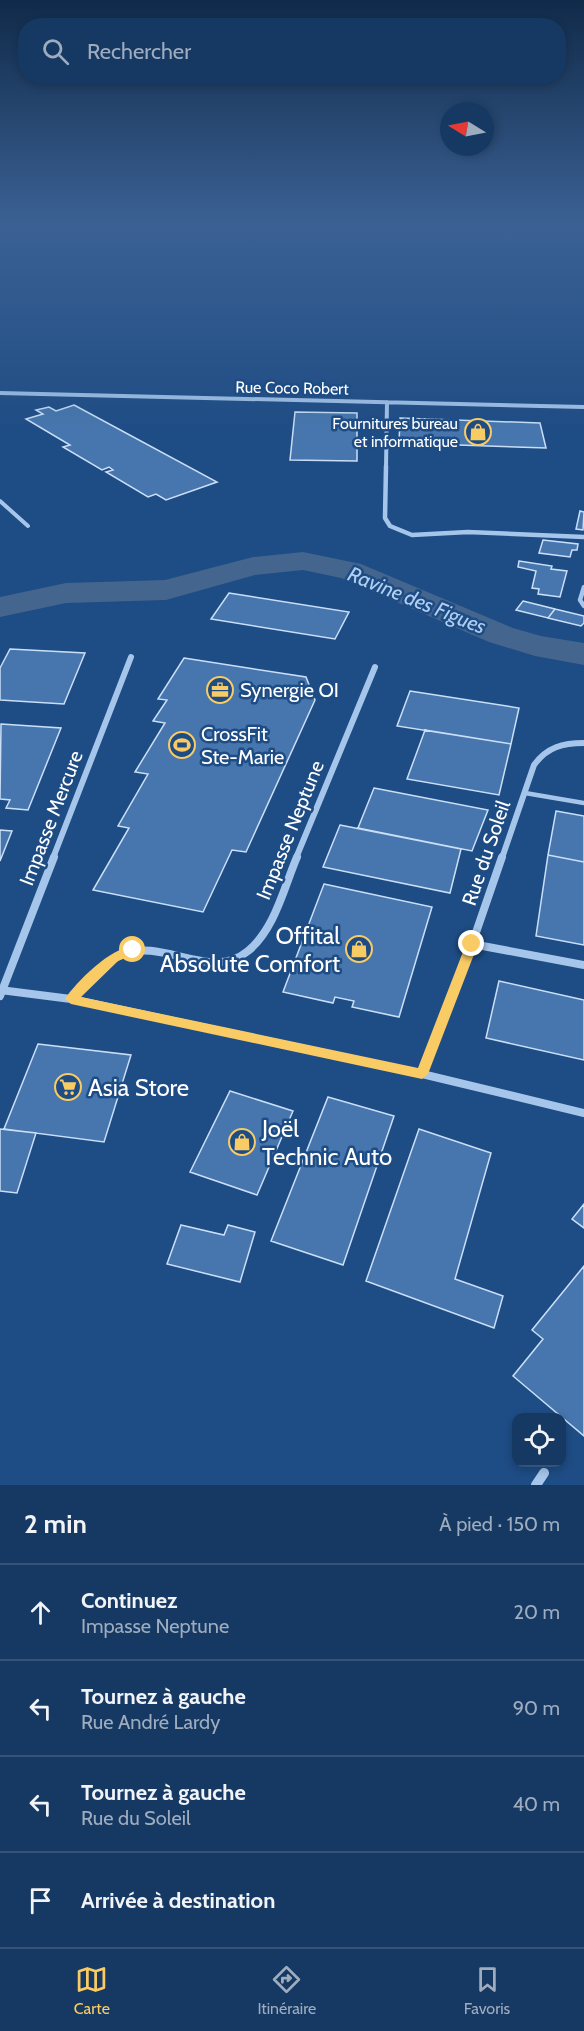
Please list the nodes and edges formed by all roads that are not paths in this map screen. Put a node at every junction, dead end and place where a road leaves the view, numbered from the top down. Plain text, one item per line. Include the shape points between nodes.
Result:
1 (0, 393) edge
2 (387, 402) junction
3 (584, 407) edge
4 (0, 501) edge
5 (28, 526) dead end
6 (584, 537) edge
7 (584, 587) edge
8 (584, 606) edge
9 (131, 657) dead end
10 (375, 667) dead end
11 (584, 742) edge
12 (525, 793) junction
13 (584, 803) edge
14 (472, 944) junction
15 (584, 965) edge
16 (1, 992) edge
17 (71, 999) junction
18 (422, 1074) junction
19 (584, 1113) edge
20 (544, 1473) dead end
21 (536, 1485) edge

1 - 2 street, Rue Coco Robert
2 - 3 street, Rue Coco Robert
2 - 6 street via 385,518 390,526 426,536 468,532
4 - 5 lane
7 - 8 street via 580,600
9 - 16 street, Impasse Mercure
10 - 17 street, Impasse Neptune via 268,926 247,952 228,960 205,962 133,950 114,958
11 - 12 street, Rue du Soleil via 554,745 541,754
12 - 13 lane
12 - 14 street, Rue du Soleil
14 - 15 street
14 - 18 street, Rue du Soleil
16 - 17 street
17 - 18 street
18 - 19 street
20 - 21 street

